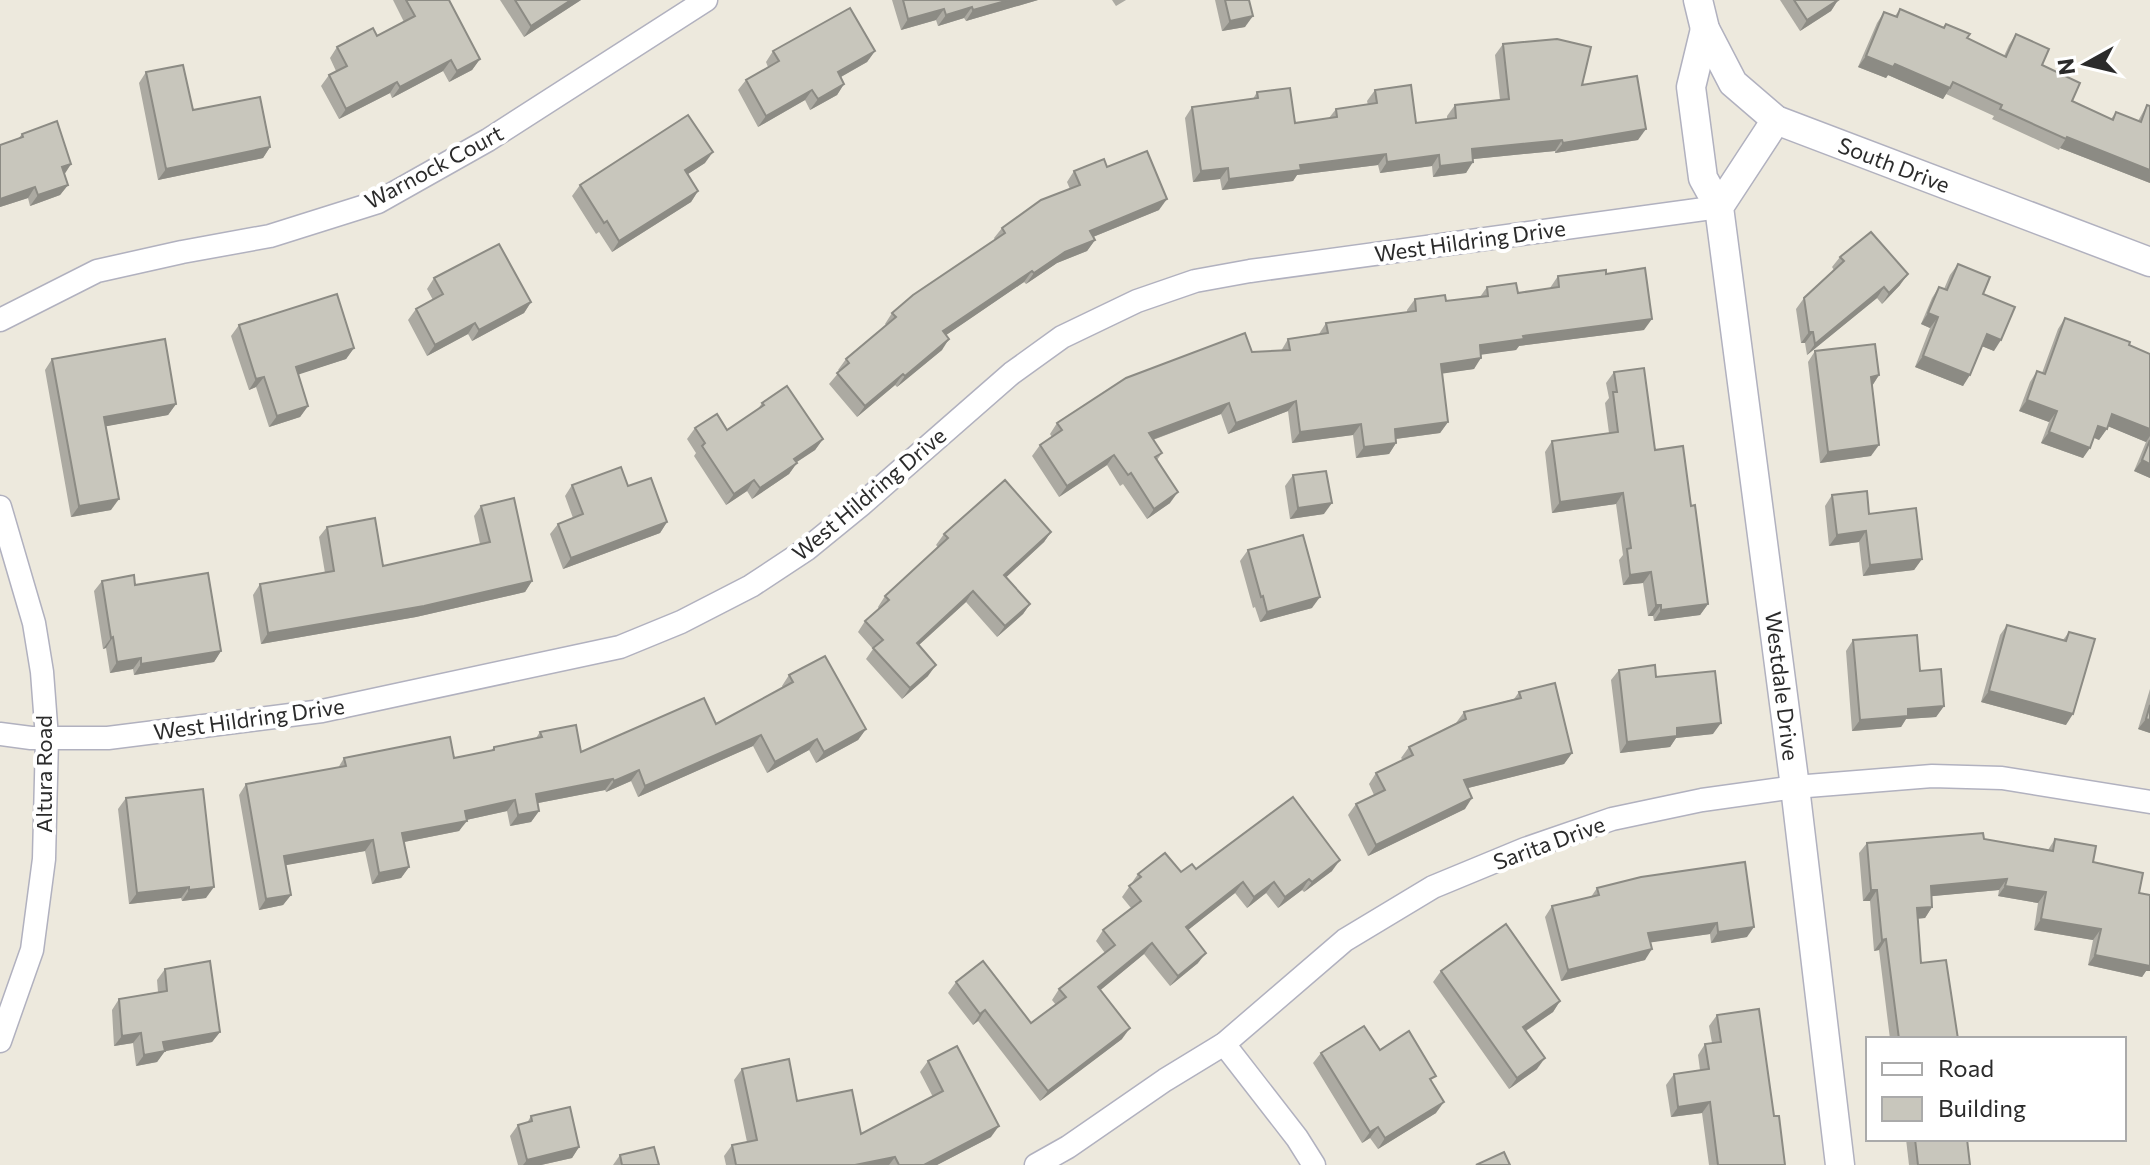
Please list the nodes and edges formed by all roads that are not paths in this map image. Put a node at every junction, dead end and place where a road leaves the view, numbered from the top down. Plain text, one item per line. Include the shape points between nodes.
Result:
1 (706, 0) edge
2 (1698, 0) edge
3 (1705, 29) junction
4 (1776, 120) junction
5 (1719, 207) junction
6 (2150, 262) edge
7 (0, 320) edge
8 (0, 507) edge
9 (0, 734) edge
10 (47, 738) junction
11 (1795, 787) junction
12 (2150, 802) edge
13 (0, 1041) edge
14 (1224, 1044) junction
15 (1036, 1165) edge
16 (1314, 1165) edge
17 (1840, 1165) edge

1 - 7 street, Warnock Court via 488,140 378,202 270,236 97,271
2 - 3 street, South Drive
3 - 4 street, South Drive via 1733,83
3 - 5 street, Westdale Drive via 1691,87 1703,178
4 - 5 street
4 - 6 street, South Drive
5 - 10 street, West Hildring Drive via 1195,281 1137,301 1062,337 1012,373 807,549 751,586 620,647 322,711 108,738
5 - 11 street, Westdale Drive
8 - 10 street, Altura Road via 34,623
9 - 10 street, West Hildring Drive
10 - 13 street, Altura Road via 44,859 32,950
11 - 12 street, Sarita Drive via 1932,776 2002,778
11 - 14 street, Sarita Drive via 1612,819 1433,887 1345,940
11 - 17 street, Westdale Drive
14 - 15 street, Sarita Drive
14 - 16 street

